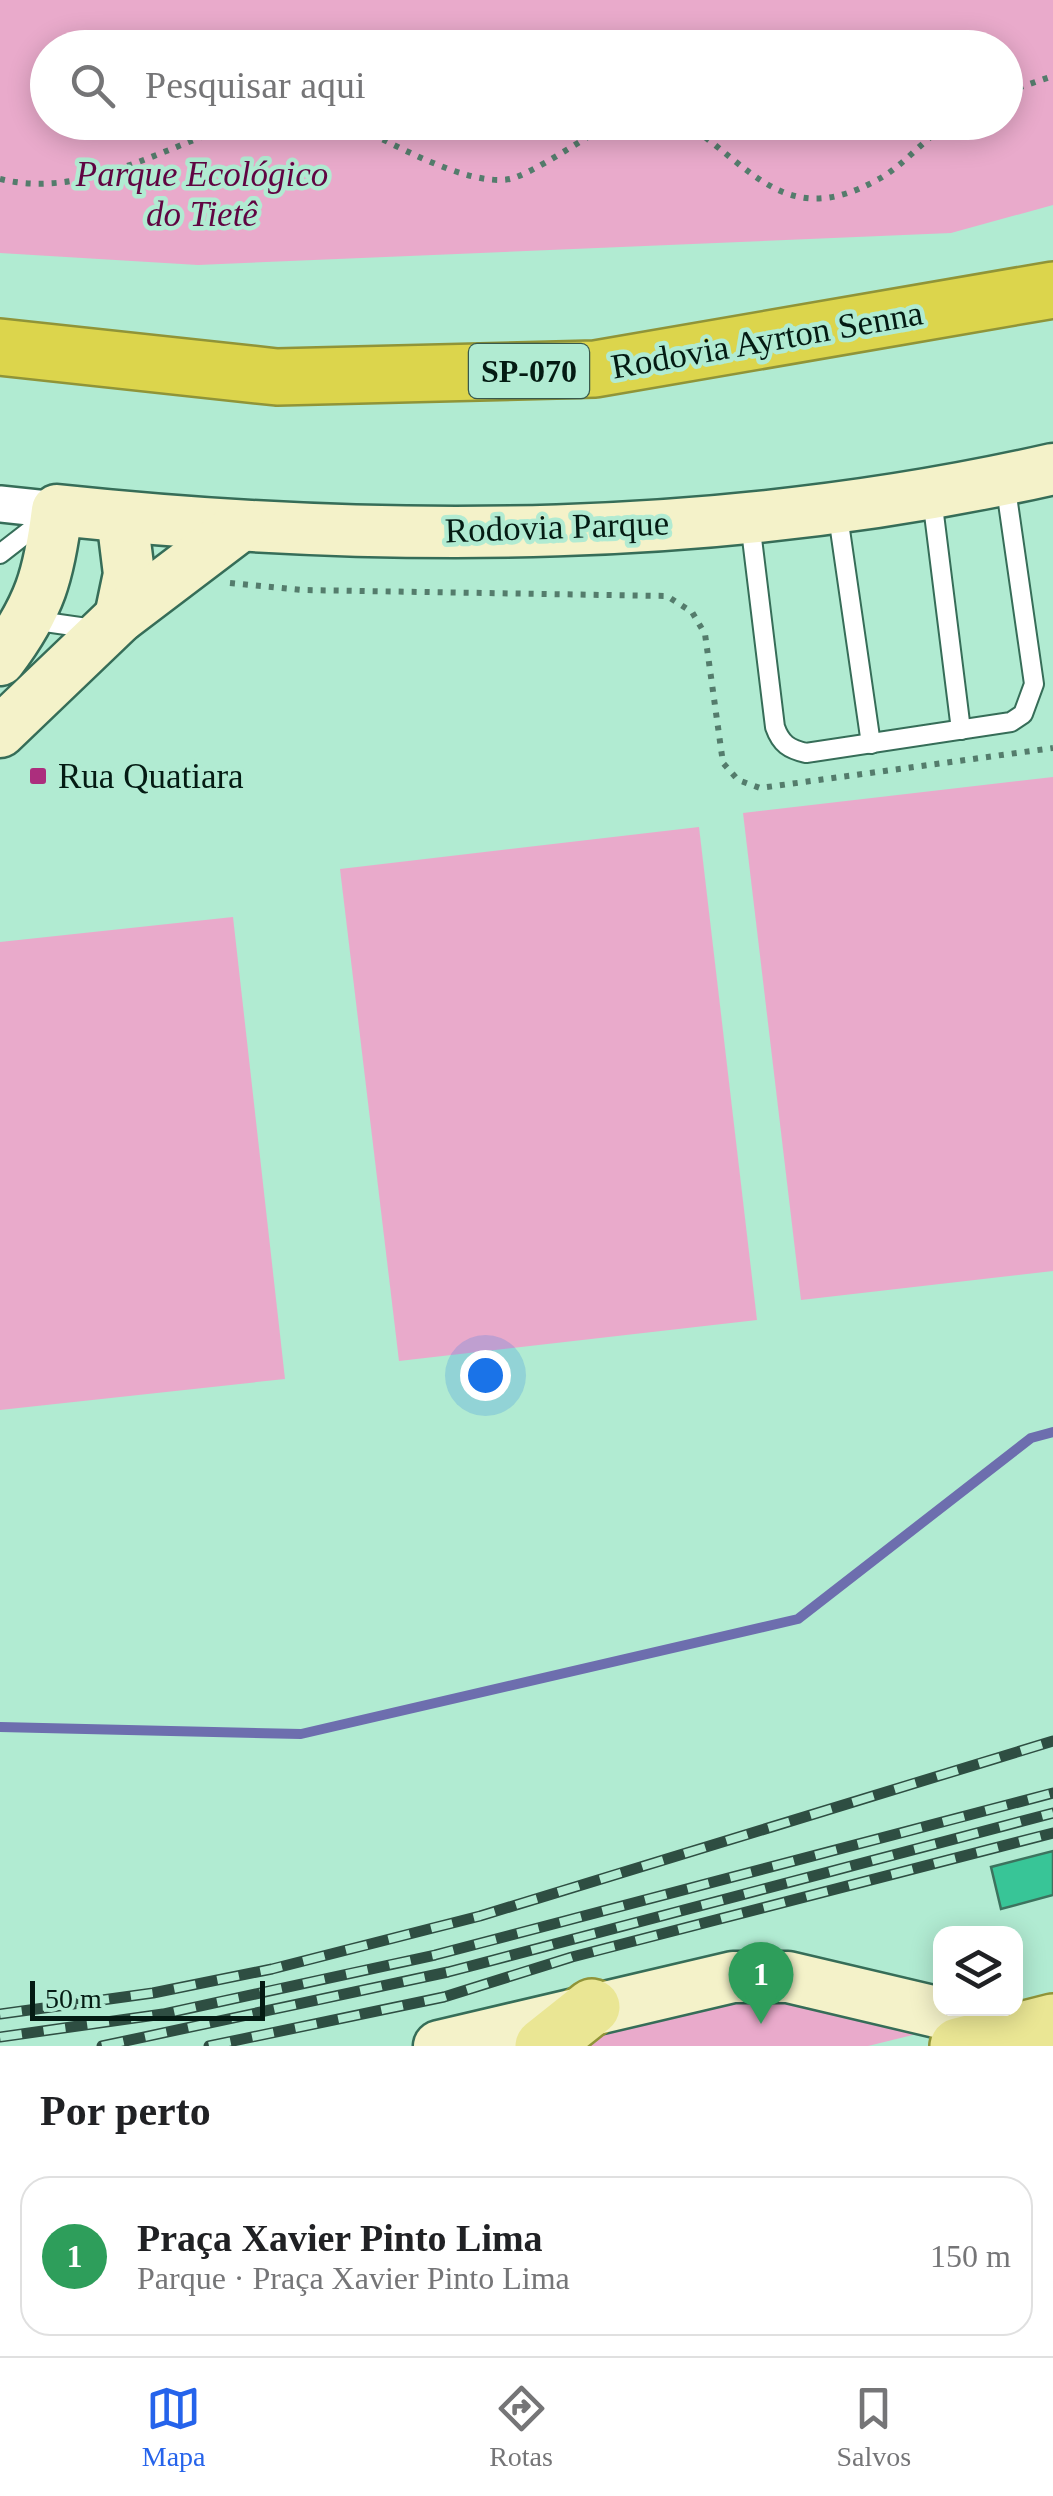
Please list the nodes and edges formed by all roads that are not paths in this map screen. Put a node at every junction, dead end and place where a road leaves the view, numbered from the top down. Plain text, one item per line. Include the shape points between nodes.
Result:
1 (1053, 290) edge
2 (0, 348) edge
3 (1053, 469) edge
4 (1005, 480) junction
5 (931, 493) junction
6 (0, 504) edge
7 (836, 508) junction
8 (57, 510) junction
9 (122, 516) junction
10 (749, 516) junction
11 (240, 526) junction
12 (0, 554) edge
13 (31, 620) junction
14 (113, 624) junction
15 (0, 660) edge
16 (10, 704) edge
17 (960, 730) junction
18 (871, 744) junction
19 (592, 2007) junction
20 (1035, 2027) edge
21 (438, 2046) edge
22 (543, 2046) edge
23 (958, 2046) edge

1 - 2 highway, Rodovia Ayrton Senna / SP-070 via 595,369 277,377
3 - 4 street, Rodovia Parque
4 - 5 street, Rodovia Parque
4 - 17 lane via 1034,684 1023,714 1011,722
5 - 7 street, Rodovia Parque
5 - 17 lane
6 - 8 street
7 - 10 street, Rodovia Parque
7 - 18 lane
8 - 9 street, Rodovia Parque
8 - 12 lane
8 - 13 street via 50,566
9 - 11 street, Rodovia Parque
9 - 14 street via 129,574
10 - 11 street, Rodovia Parque via 612,530 399,533
10 - 18 lane via 780,740 806,753
11 - 14 street
13 - 14 lane
13 - 15 street
14 - 16 street
17 - 18 lane
19 - 20 street via 733,1977 788,1976
19 - 21 street
19 - 22 main road
20 - 23 main road

